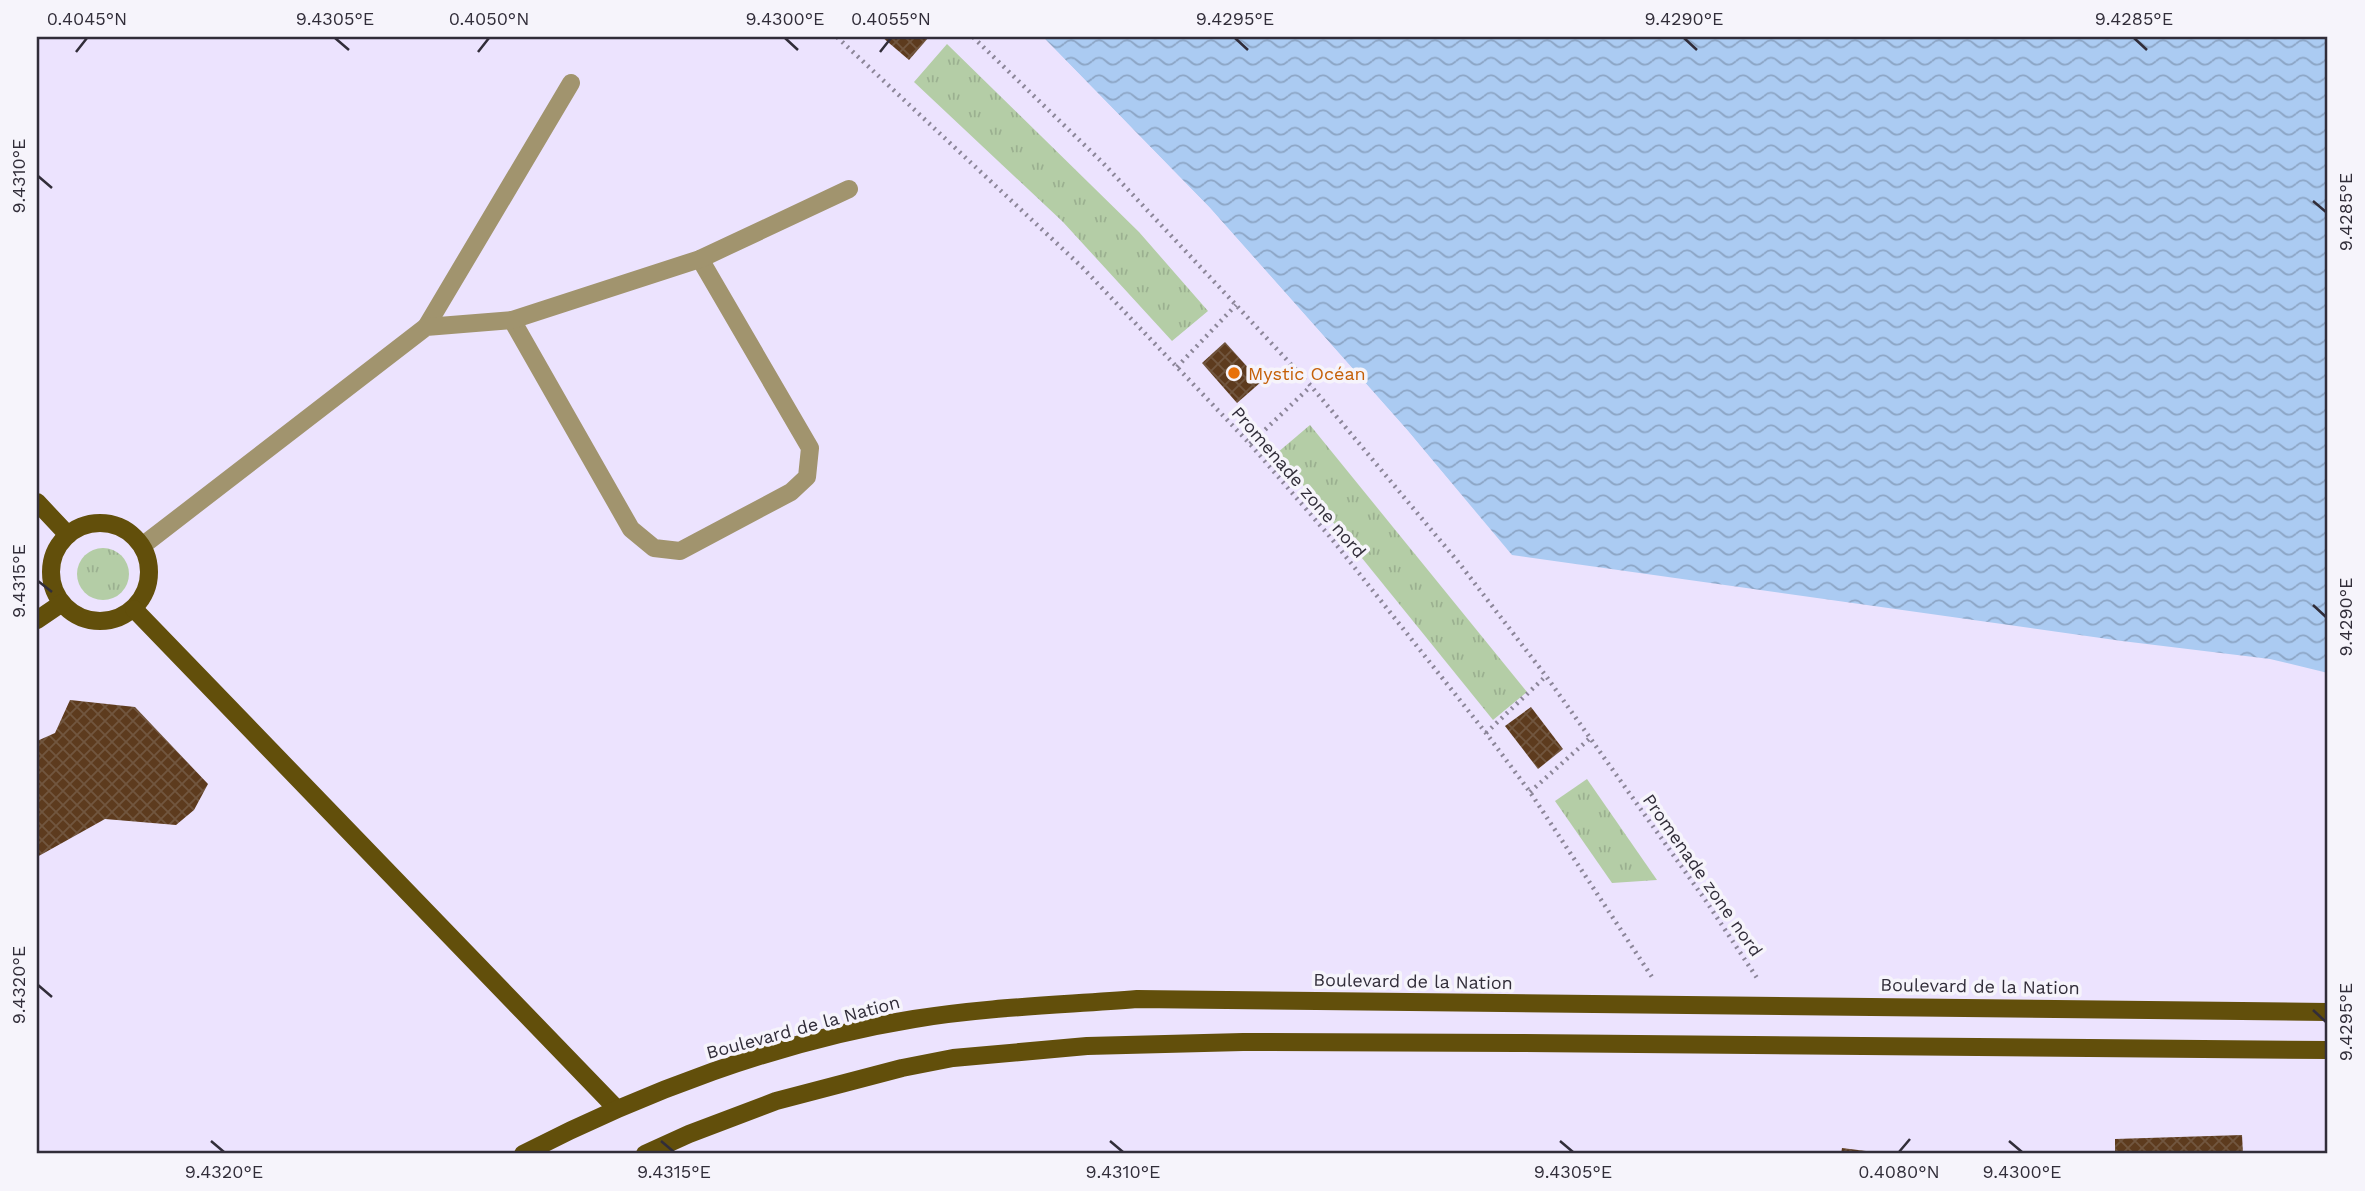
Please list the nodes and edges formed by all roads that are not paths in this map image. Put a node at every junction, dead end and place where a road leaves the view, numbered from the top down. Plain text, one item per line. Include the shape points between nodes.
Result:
1 (571, 83) dead end
2 (849, 189) dead end
3 (700, 259) junction
4 (512, 320) junction
5 (426, 327) junction
6 (37, 502) edge
7 (68, 535) junction
8 (142, 546) junction
9 (62, 603) junction
10 (134, 609) junction
11 (37, 620) edge
12 (2328, 1012) edge
13 (2328, 1050) edge
14 (617, 1108) junction
15 (523, 1154) edge
16 (645, 1154) edge

1 - 5 lane
2 - 3 lane
3 - 4 lane
3 - 4 lane via 810,448 807,477 791,492 680,551 653,548 631,529
4 - 5 lane
5 - 8 lane
6 - 7 main road
7 - 8 main road via 82,526 116,525
7 - 9 main road via 55,553 51,575
8 - 10 main road via 149,562 149,579
9 - 10 main road via 88,620 120,618
9 - 11 main road
10 - 14 main road
12 - 14 main road, Boulevard de la Nation via 1137,999 915,1019 857,1031 688,1080
13 - 16 main road via 1243,1042 1087,1046 953,1058 902,1068 776,1101
14 - 15 main road, Boulevard de la Nation

